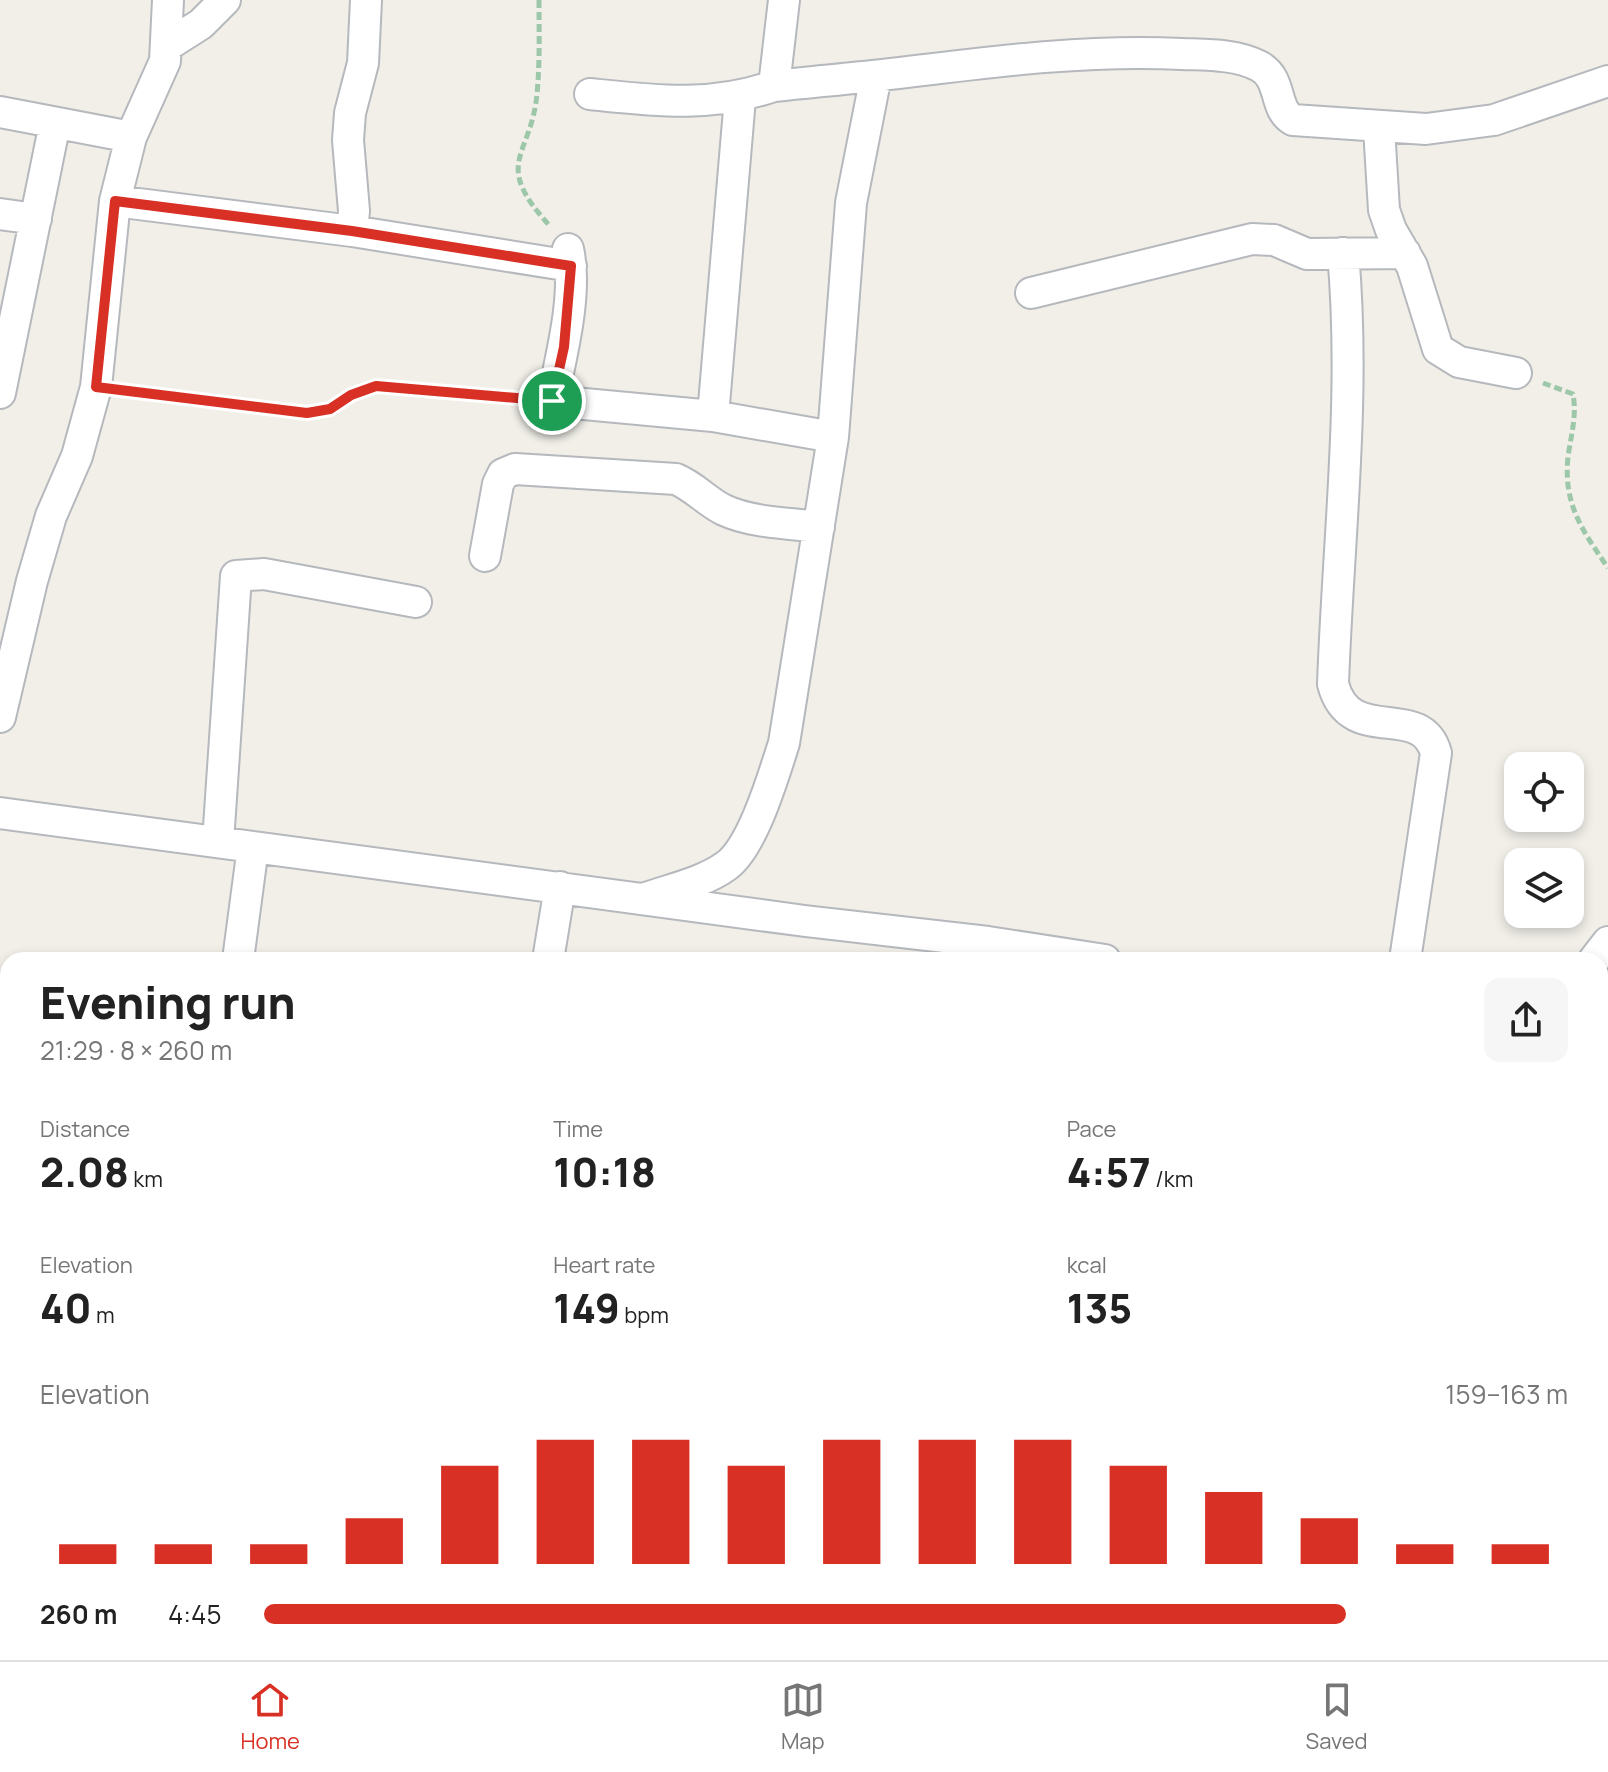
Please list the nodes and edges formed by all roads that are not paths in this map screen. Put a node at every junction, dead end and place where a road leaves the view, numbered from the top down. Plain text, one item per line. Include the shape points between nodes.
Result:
1 (168, 0) edge
2 (225, 0) edge
3 (366, 0) edge
4 (784, 0) edge
5 (168, 45) junction
6 (876, 76) junction
7 (1608, 81) edge
8 (774, 86) junction
9 (590, 94) dead end
10 (740, 98) junction
11 (0, 112) edge
12 (55, 123) junction
13 (1379, 128) junction
14 (131, 137) junction
15 (115, 201) junction
16 (0, 214) edge
17 (36, 219) junction
18 (352, 231) junction
19 (1343, 253) junction
20 (1405, 253) junction
21 (1031, 293) dead end
22 (1516, 373) road end
23 (0, 393) edge
24 (713, 416) junction
25 (833, 437) junction
26 (819, 527) junction
27 (485, 556) dead end
28 (416, 602) dead end
29 (0, 717) edge
30 (0, 813) edge
31 (218, 842) junction
32 (253, 847) junction
33 (560, 887) junction
34 (644, 899) junction
35 (938, 948) edge
36 (239, 952) edge
37 (549, 952) edge
38 (994, 952) edge
39 (1406, 952) edge

1 - 5 street
2 - 5 street
3 - 18 street via 363,63 348,140
4 - 8 street
5 - 14 street
6 - 8 street
6 - 13 street via 1026,57 1153,52 1221,56 1260,67 1280,90 1282,108 1293,120
6 - 25 street via 851,203
7 - 13 street via 1494,120 1426,129
8 - 10 street
9 - 10 street via 682,102
10 - 24 street
11 - 12 street
12 - 14 street
12 - 17 street
13 - 20 street via 1384,210
14 - 15 street
15 - 18 street
15 - 29 street via 96,387 32,581
16 - 17 street
17 - 23 street
18 - 24 street via 570,258 564,347 552,401
19 - 20 street
19 - 21 street via 1307,254 1274,240 1252,239
19 - 39 street via 1350,399 1333,684 1338,702 1352,716 1422,730 1436,753
20 - 22 street via 1438,349 1459,362
24 - 25 street
25 - 26 street
26 - 27 street via 740,516 676,479 515,469 503,474 498,484
26 - 34 street via 784,743 738,855 706,876
28 - 31 street via 275,576 236,576
30 - 31 street
31 - 32 street
32 - 33 street
32 - 36 street
33 - 34 street
33 - 37 street
34 - 35 street
35 - 38 street

